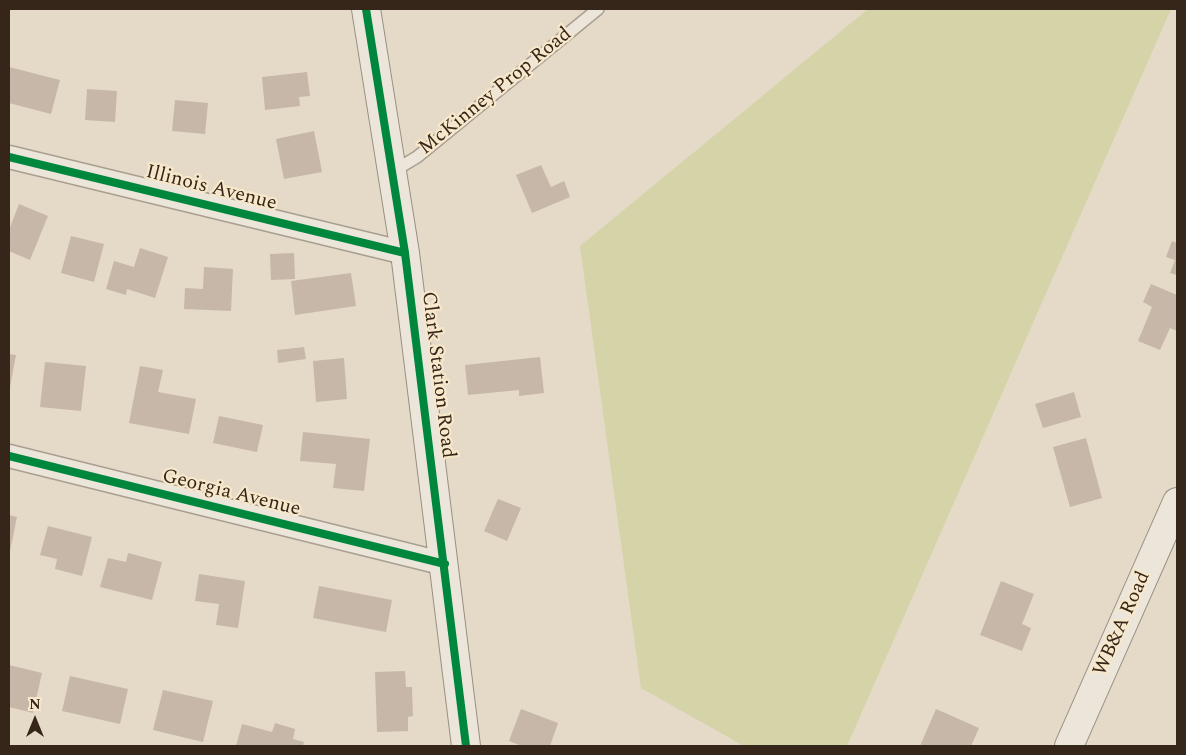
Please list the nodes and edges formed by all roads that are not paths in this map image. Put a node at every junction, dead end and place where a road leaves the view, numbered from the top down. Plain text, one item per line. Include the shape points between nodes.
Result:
1 (366, 9) edge
2 (598, 9) edge
3 (9, 157) edge
4 (392, 172) junction
5 (405, 253) junction
6 (9, 456) edge
7 (1177, 502) edge
8 (445, 564) junction
9 (466, 746) edge
10 (1068, 746) edge

1 - 4 street, Clark Station Road
2 - 4 lane, McKinney Prop Road via 417,157
3 - 5 street, Illinois Avenue
4 - 5 street, Clark Station Road
5 - 8 street, Clark Station Road
6 - 8 street, Georgia Avenue
7 - 10 street, WB&A Road
8 - 9 street, Clark Station Road

